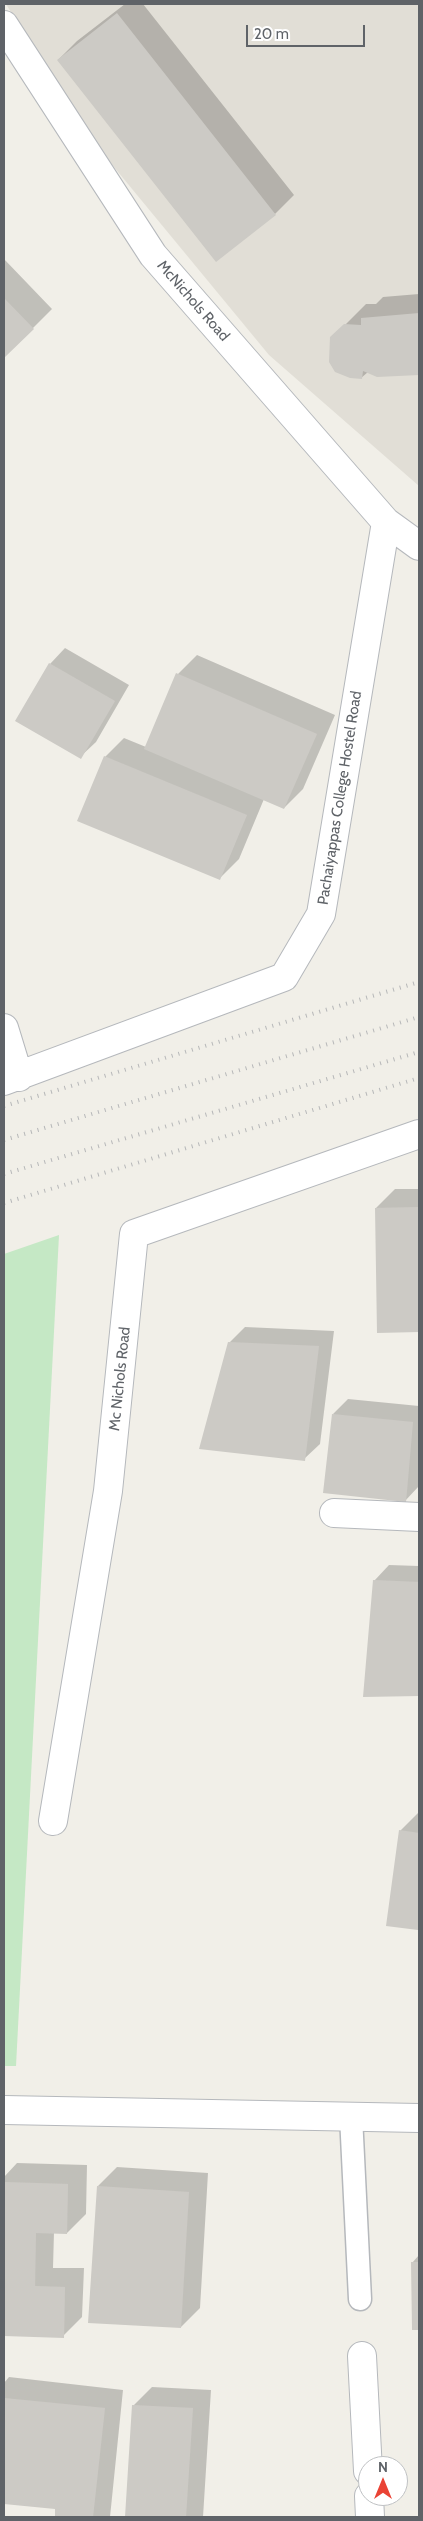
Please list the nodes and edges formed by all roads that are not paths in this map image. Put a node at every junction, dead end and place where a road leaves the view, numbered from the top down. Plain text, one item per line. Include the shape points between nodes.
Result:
1 (4, 25) edge
2 (386, 522) junction
3 (419, 546) edge
4 (4, 1028) edge
5 (12, 1079) edge
6 (419, 1134) edge
7 (334, 1513) dead end
8 (419, 1517) edge
9 (53, 1821) dead end
10 (4, 2110) edge
11 (351, 2116) junction
12 (419, 2118) edge
13 (360, 2300) dead end
14 (362, 2356) dead end
15 (367, 2456) edge

1 - 2 street, McNichols Road via 153,255
2 - 3 street, McNichols Road
2 - 5 street, Pachaiyappas College Hostel Road via 321,914 284,977
4 - 5 street
6 - 9 street, Mc Nichols Road via 134,1234 108,1491
7 - 8 street
10 - 11 street
11 - 12 street
11 - 13 lane
14 - 15 street

